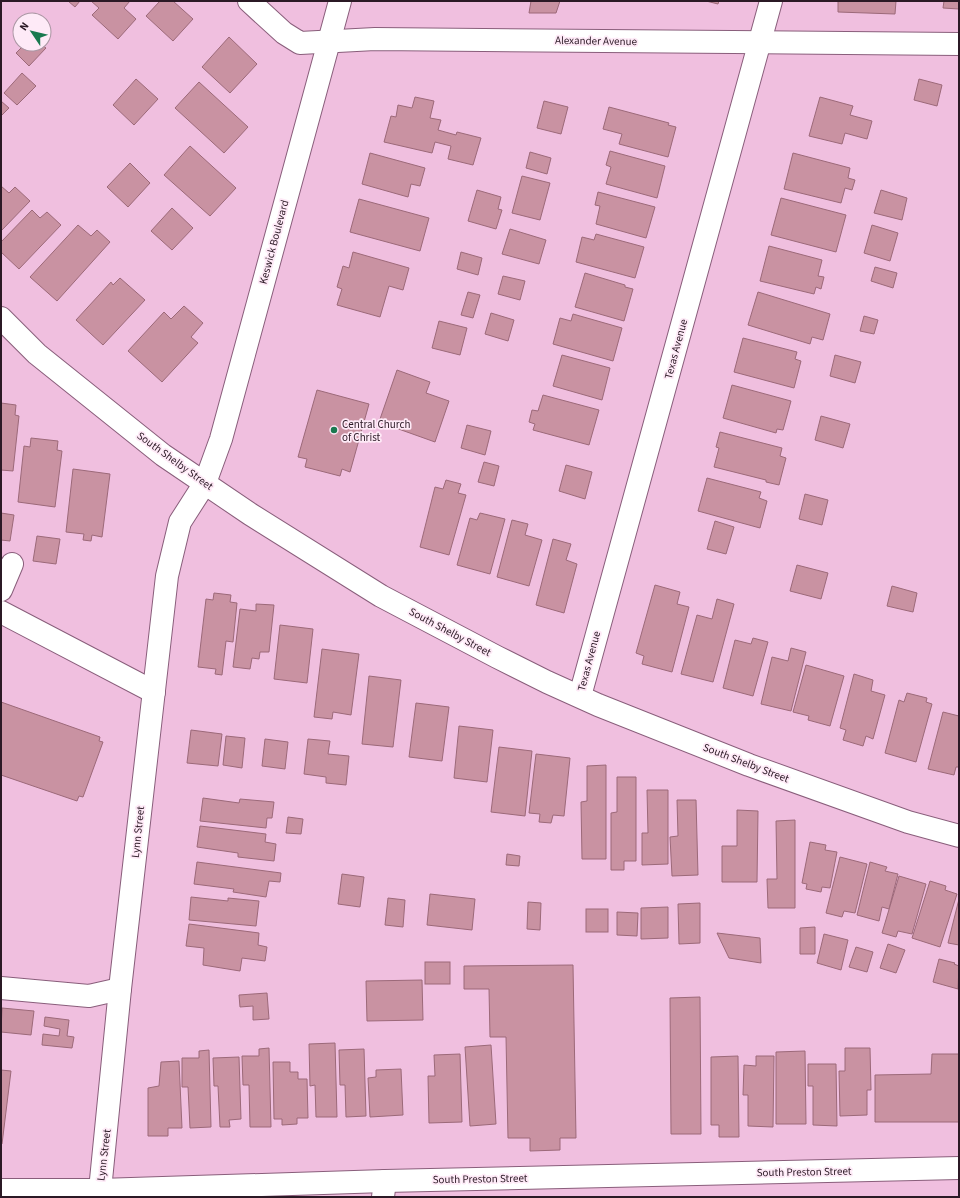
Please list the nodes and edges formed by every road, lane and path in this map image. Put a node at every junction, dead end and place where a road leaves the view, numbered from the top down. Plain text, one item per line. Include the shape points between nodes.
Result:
1 (249, 1) edge
2 (340, 1) edge
3 (771, 1) edge
4 (328, 42) junction
5 (760, 43) junction
6 (959, 44) edge
7 (1, 318) edge
8 (205, 483) junction
9 (12, 564) dead end
10 (1, 590) edge
11 (1, 612) edge
12 (154, 692) junction
13 (580, 696) junction
14 (959, 836) edge
15 (1, 988) edge
16 (120, 989) junction
17 (959, 1168) edge
18 (384, 1189) edge
19 (1, 1190) edge
20 (100, 1190) junction
21 (27, 1193) edge

1 - 4 main road, Alexander Avenue via 284,33 300,43
2 - 4 main road, Keswick Boulevard
3 - 5 main road, Texas Avenue
4 - 5 main road, Alexander Avenue via 375,39
4 - 8 main road, Keswick Boulevard via 221,439
5 - 6 main road, Alexander Avenue
5 - 13 main road, Texas Avenue
7 - 8 main road, South Shelby Street via 43,359 163,455
8 - 12 main road, Lynn Street via 180,522 167,576
8 - 13 main road, South Shelby Street via 381,596 503,660
9 - 10 main road
11 - 12 main road
12 - 16 main road, Lynn Street
13 - 14 main road, South Shelby Street via 748,765 908,822
15 - 16 main road via 89,996
16 - 20 main road, Lynn Street
17 - 18 main road, South Preston Street
18 - 20 main road, South Preston Street
19 - 21 main road, South Preston Street
20 - 21 main road, South Preston Street

